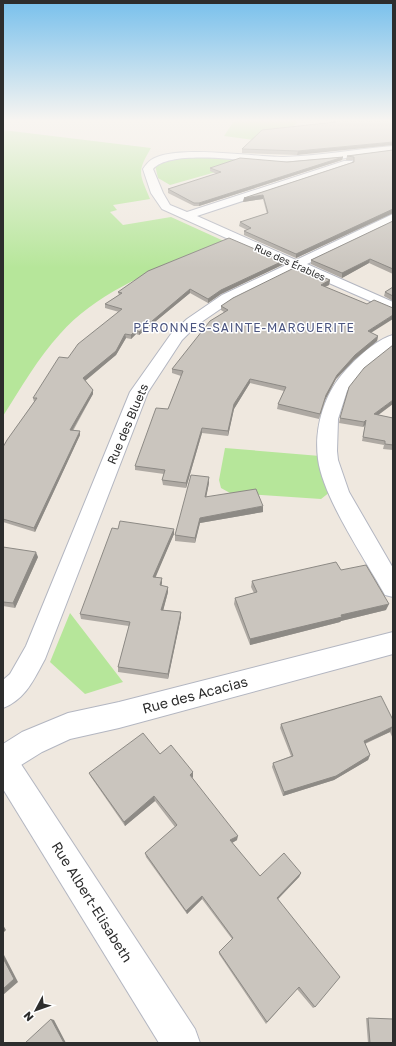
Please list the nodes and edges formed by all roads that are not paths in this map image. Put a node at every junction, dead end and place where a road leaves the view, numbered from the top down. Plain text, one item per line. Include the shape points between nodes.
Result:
1 (148, 170) edge
2 (326, 170) edge
3 (187, 216) junction
4 (393, 218) edge
5 (295, 265) junction
6 (393, 307) edge
7 (393, 340) edge
8 (393, 588) edge
9 (393, 643) edge
10 (3, 696) edge
11 (3, 761) edge
12 (181, 1043) edge

1 - 3 street, Rue des Érables via 162,203
2 - 3 street
3 - 5 street, Rue des Érables
4 - 5 street, Rue des Bluets
5 - 6 street, Rue des Érables
5 - 10 street, Rue des Bluets via 204,312 176,337 158,362 139,392 36,651 19,682
7 - 8 street via 371,354 336,395 330,412 328,459 343,500
9 - 11 street, Rue des Acacias via 68,726 32,742
11 - 12 street, Rue Albert-Elisabeth

